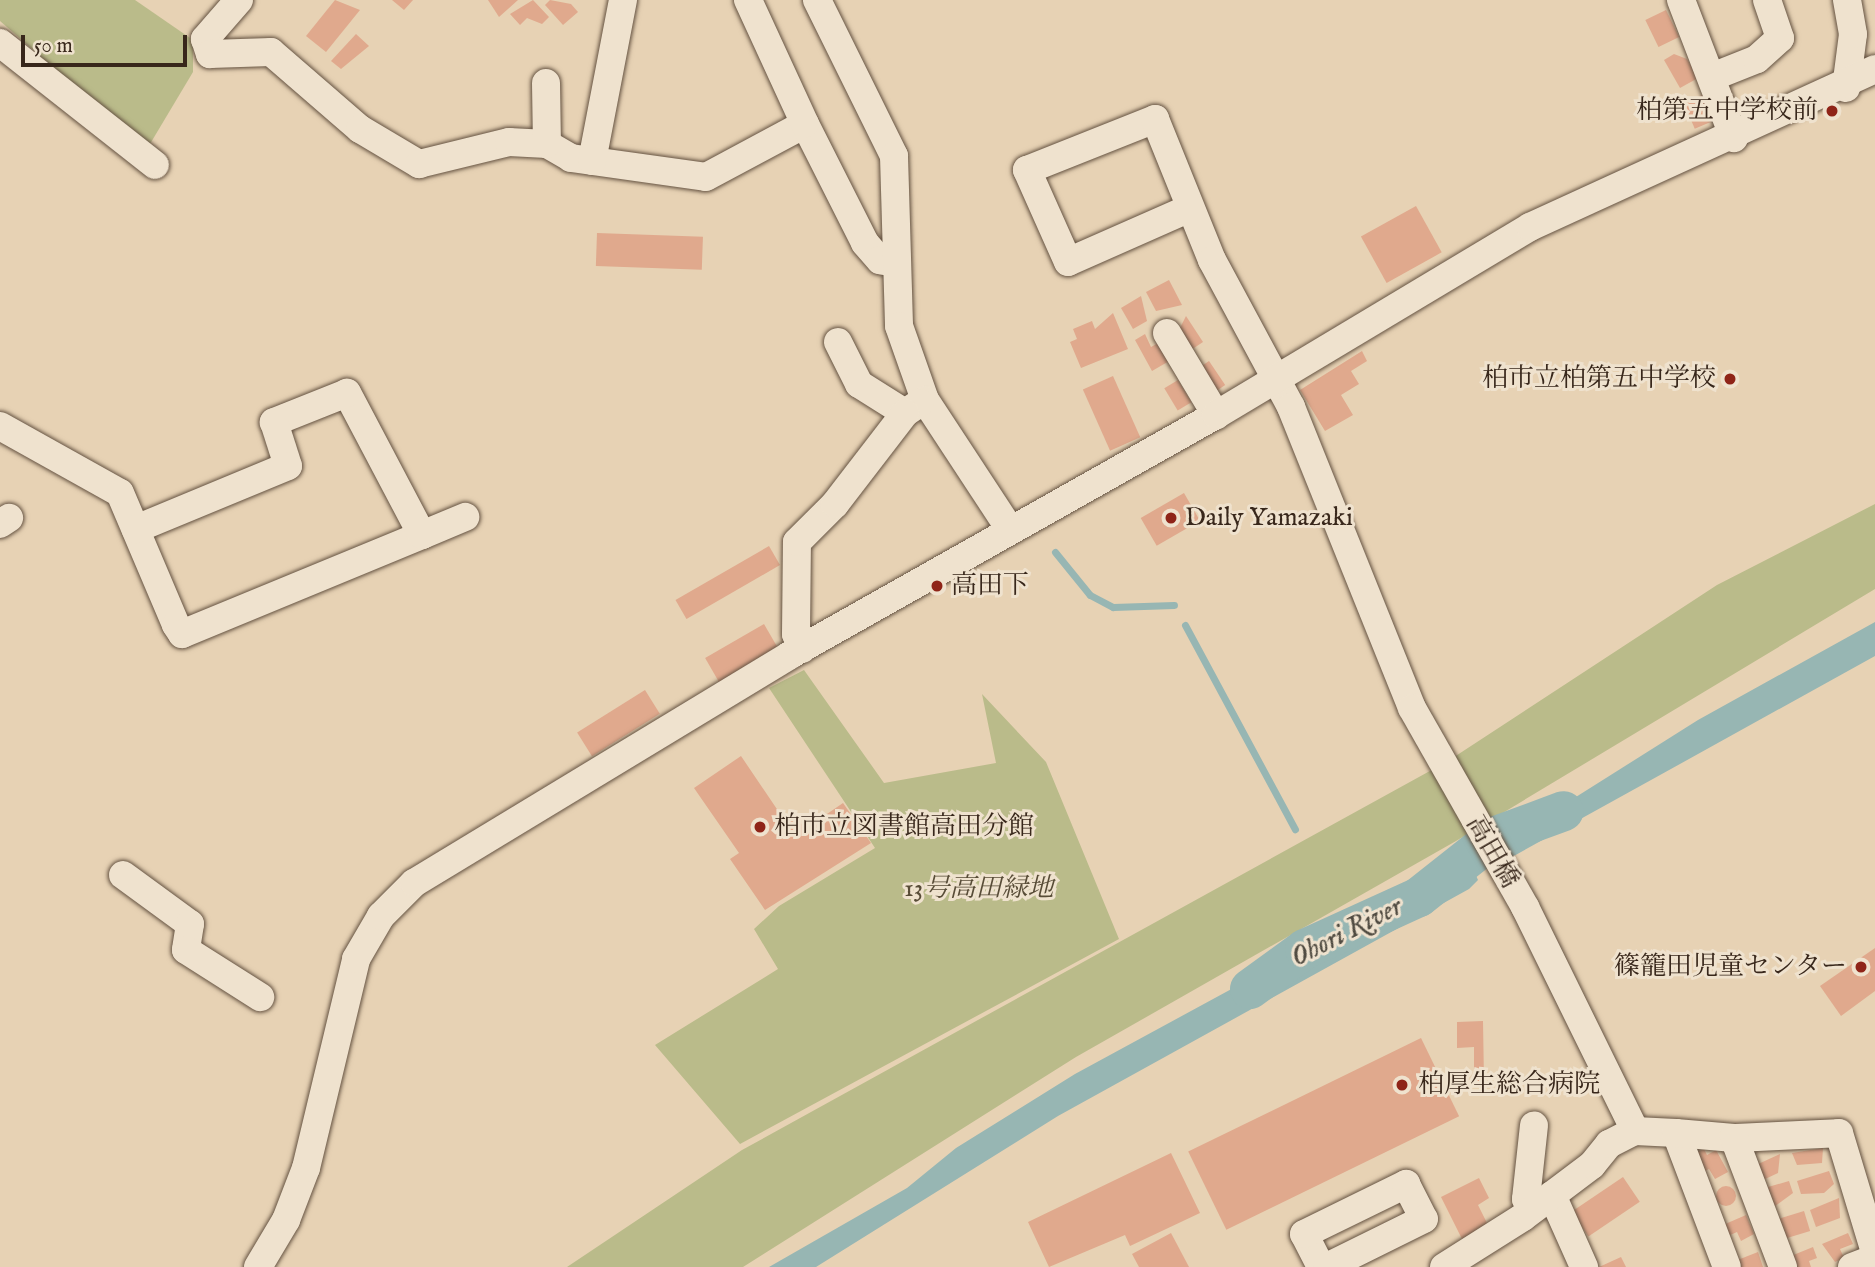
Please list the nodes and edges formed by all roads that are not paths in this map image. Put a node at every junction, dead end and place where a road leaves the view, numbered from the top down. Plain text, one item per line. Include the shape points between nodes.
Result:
1 (239, 0) edge
2 (623, 0) edge
3 (748, 0) edge
4 (1681, 0) edge
5 (1767, 0) edge
6 (1847, 0) edge
7 (828, 4) edge
8 (0, 43) edge
9 (1875, 69) edge
10 (1712, 76) junction
11 (546, 83) dead end
12 (1846, 88) junction
13 (805, 124) junction
14 (1734, 138) junction
15 (547, 144) junction
16 (592, 161) junction
17 (155, 165) dead end
18 (1188, 209) junction
19 (894, 262) junction
20 (1167, 332) dead end
21 (838, 342) dead end
22 (1278, 378) junction
23 (915, 406) junction
24 (1216, 415) junction
25 (0, 426) edge
26 (465, 517) dead end
27 (1009, 528) junction
28 (136, 529) junction
29 (422, 535) junction
30 (802, 649) junction
31 (123, 876) dead end
32 (260, 997) dead end
33 (1534, 1125) dead end
34 (1635, 1131) junction
35 (1676, 1133) junction
36 (1734, 1138) junction
37 (1543, 1202) junction
38 (1875, 1252) edge
39 (1875, 1258) edge
40 (1448, 1266) edge
41 (258, 1267) edge
42 (1321, 1267) edge
43 (1327, 1267) edge
44 (1584, 1267) edge
45 (1727, 1267) edge
46 (1783, 1267) edge
47 (1852, 1267) edge

1 - 15 street via 205,39 210,54 271,52 360,130 419,164 509,142
2 - 16 street
3 - 13 street
4 - 10 street
5 - 10 street via 1780,38 1757,59
6 - 12 street via 1853,34
7 - 19 street via 894,156
8 - 17 street
9 - 12 street
10 - 14 street
11 - 15 street
12 - 14 street
13 - 16 street via 706,177
13 - 19 street via 865,243 880,260
14 - 22 street via 1530,227
15 - 16 street via 571,158
18 - 18 street, 高田橋 via 1155,119 1027,170 1068,262
18 - 22 street, 高田橋
19 - 23 street via 898,326
20 - 24 street
21 - 23 street via 859,384
22 - 24 street
22 - 34 street, 高田橋 via 1412,709 1525,907
23 - 27 street
23 - 30 street via 835,504 797,542 796,634
24 - 27 street
25 - 28 street via 120,493
26 - 29 street
27 - 30 street
28 - 29 street via 183,634
28 - 29 street via 288,466 274,422 347,393
30 - 41 street via 460,851 414,883 381,916 344,991 306,1168
31 - 32 street via 190,923 186,950
33 - 37 street via 1526,1199
34 - 35 street
34 - 37 street via 1609,1144
35 - 36 street
35 - 45 street
36 - 38 street via 1839,1133
36 - 46 street
37 - 40 street
37 - 44 street
39 - 47 street
42 - 43 street via 1304,1234 1406,1184 1424,1219

